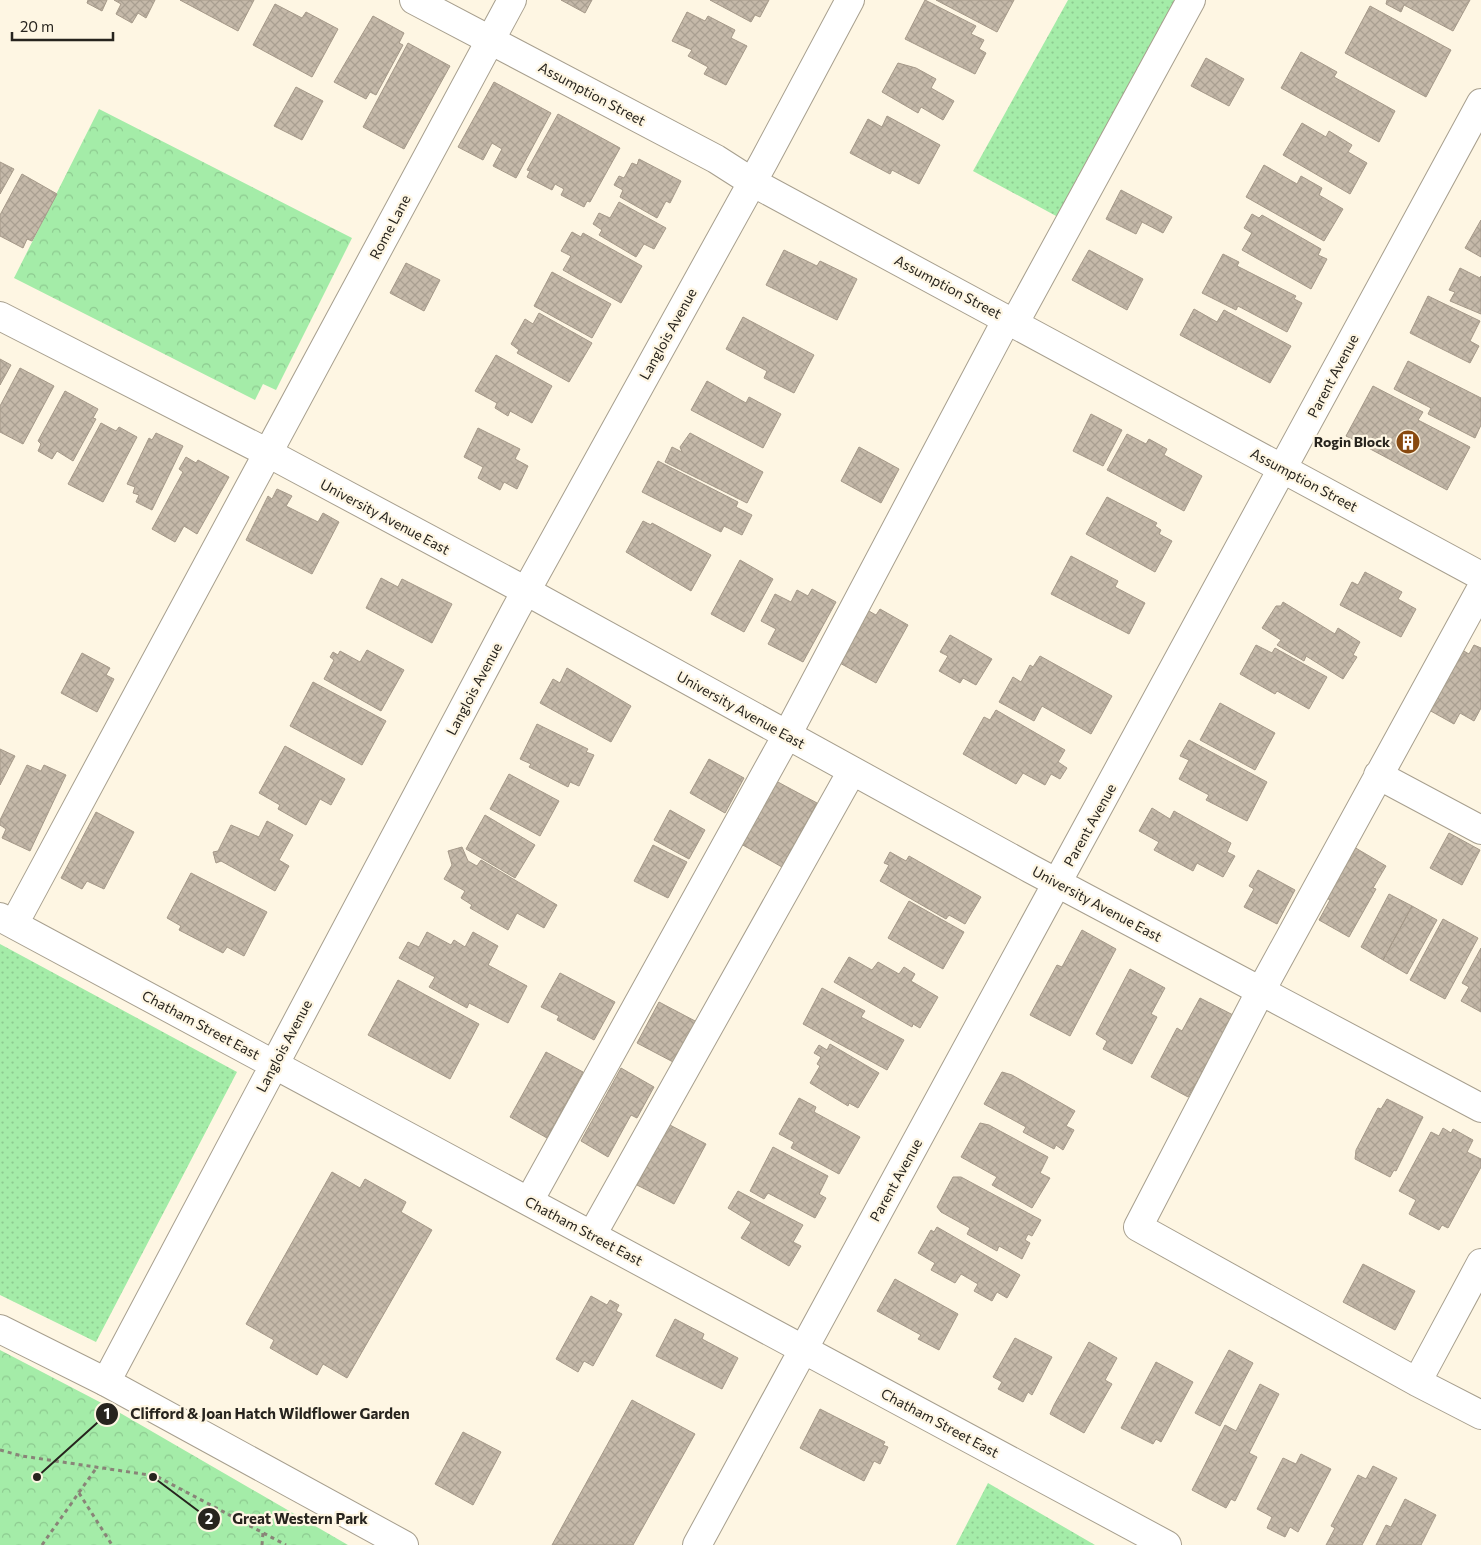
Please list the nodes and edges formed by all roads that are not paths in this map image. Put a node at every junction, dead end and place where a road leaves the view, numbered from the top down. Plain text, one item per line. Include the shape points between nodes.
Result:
1 (414, 0) edge
2 (512, 0) edge
3 (850, 0) edge
4 (1191, 0) edge
5 (490, 40) junction
6 (1481, 104) edge
7 (752, 182) junction
8 (0, 316) edge
9 (1011, 322) junction
10 (268, 453) junction
11 (1283, 469) junction
12 (1481, 576) edge
13 (1481, 589) edge
14 (526, 591) junction
15 (787, 735) junction
16 (852, 771) junction
17 (1378, 775) junction
18 (1481, 830) edge
19 (1058, 884) junction
20 (7, 921) edge
21 (1261, 991) junction
22 (274, 1064) junction
23 (1481, 1108) edge
24 (529, 1201) junction
25 (592, 1235) junction
26 (1481, 1262) edge
27 (0, 1329) edge
28 (803, 1349) junction
29 (106, 1382) junction
30 (1417, 1382) junction
31 (1481, 1415) edge
32 (404, 1545) edge
33 (697, 1545) edge
34 (1167, 1545) edge

1 - 5 street, Assumption Street
2 - 5 street, Rome Lane
3 - 7 street, Langlois Avenue
4 - 9 street
5 - 7 street, Assumption Street via 716,159
5 - 10 street, Rome Lane
6 - 11 street, Parent Avenue
7 - 9 street, Assumption Street
7 - 14 street, Langlois Avenue
8 - 10 street, University Avenue East
9 - 11 street, Assumption Street
9 - 15 street
10 - 14 street, University Avenue East
10 - 20 street, Rome Lane
11 - 12 street, Assumption Street
11 - 19 street, Parent Avenue
13 - 17 street
14 - 15 street, University Avenue East
14 - 22 street, Langlois Avenue
15 - 16 street, University Avenue East
15 - 24 street
16 - 19 street, University Avenue East
16 - 25 street
17 - 18 street
17 - 21 street
19 - 21 street, University Avenue East
19 - 28 street, Parent Avenue
20 - 22 street, Chatham Street East
21 - 23 street, University Avenue East
21 - 30 street via 1138,1228
22 - 24 street, Chatham Street East
22 - 29 street, Langlois Avenue
24 - 25 street, Chatham Street East
25 - 28 street, Chatham Street East
26 - 30 street
27 - 29 street
28 - 33 street, Parent Avenue
28 - 34 street, Chatham Street East
29 - 32 street
30 - 31 street

